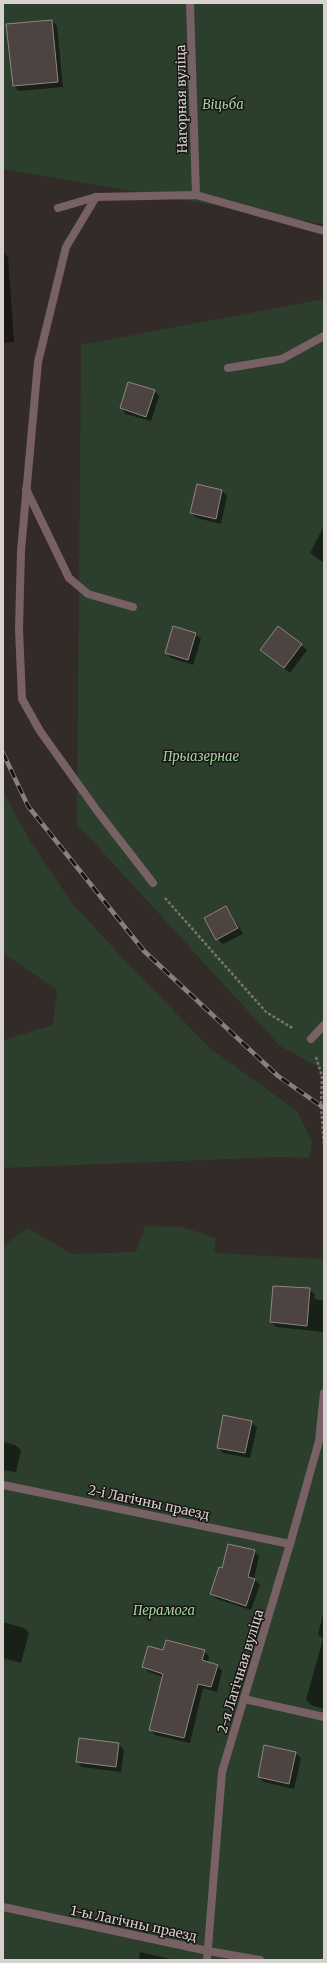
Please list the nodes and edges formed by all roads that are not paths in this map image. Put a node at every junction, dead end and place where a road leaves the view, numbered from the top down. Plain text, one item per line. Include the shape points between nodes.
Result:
1 (190, 3) edge
2 (196, 195) junction
3 (96, 197) junction
4 (58, 208) dead end
5 (324, 231) edge
6 (324, 336) edge
7 (228, 368) dead end
8 (26, 488) junction
9 (133, 607) dead end
10 (153, 883) road end
11 (324, 1025) edge
12 (311, 1039) road end
13 (324, 1393) edge
14 (3, 1485) edge
15 (290, 1544) junction
16 (244, 1699) junction
17 (324, 1717) edge
18 (3, 1907) edge
19 (208, 1951) junction
20 (207, 1960) edge
21 (260, 1960) edge

1 - 2 street, Нагорная вуліца
2 - 3 street
2 - 5 street
3 - 4 street
3 - 8 street via 66,247 38,362
6 - 7 street via 282,359
8 - 9 street via 69,578 88,594
8 - 10 street via 19,628 22,699 40,731
11 - 12 street
13 - 15 street, 2-я Лагічная вуліца via 319,1441
14 - 15 street, 2-і Лагічны праезд
15 - 16 street, 2-я Лагічная вуліца
16 - 17 street
16 - 19 street, 2-я Лагічная вуліца via 222,1772
18 - 19 street, 1-ы Лагічны праезд
19 - 20 street, 2-я Лагічная вуліца
19 - 21 street, 1-ы Лагічны праезд

